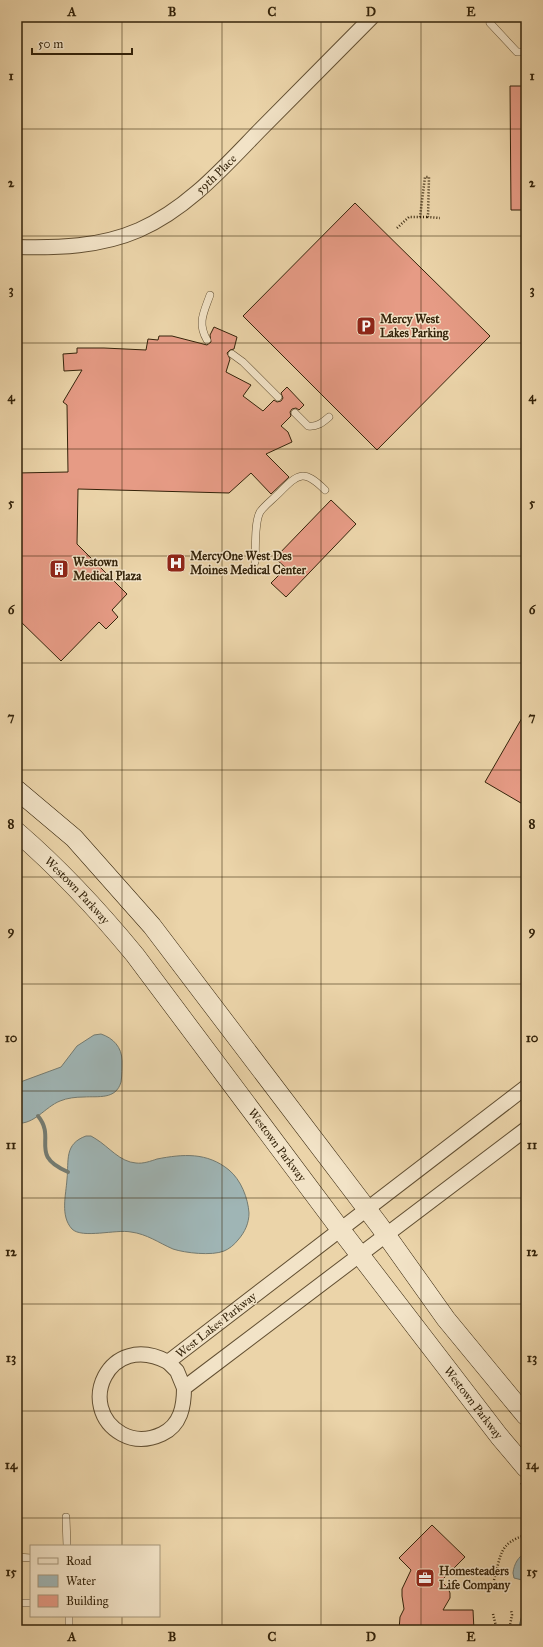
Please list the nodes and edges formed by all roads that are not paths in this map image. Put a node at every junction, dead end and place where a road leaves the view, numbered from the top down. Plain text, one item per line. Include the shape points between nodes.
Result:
1 (372, 17) edge
2 (490, 23) dead end
3 (526, 52) edge
4 (17, 247) edge
5 (210, 295) dead end
6 (207, 340) dead end
7 (232, 354) dead end
8 (278, 397) dead end
9 (295, 413) dead end
10 (329, 417) dead end
11 (325, 490) dead end
12 (255, 562) dead end
13 (17, 790) edge
14 (17, 832) edge
15 (526, 1087) edge
16 (526, 1130) edge
17 (367, 1209) junction
18 (340, 1229) junction
19 (386, 1236) junction
20 (361, 1255) junction
21 (168, 1362) junction
22 (184, 1388) junction
23 (526, 1416) edge
24 (526, 1468) edge
25 (66, 1517) dead end
26 (67, 1545) edge
27 (17, 1557) edge
28 (30, 1558) edge
29 (17, 1603) edge
30 (30, 1603) edge
31 (69, 1617) edge
32 (69, 1630) edge

1 - 4 street, 59th Place via 204,186 175,211 138,231 110,240 82,246
2 - 3 lane via 517,52
5 - 6 lane via 201,323
7 - 8 lane
9 - 10 lane via 308,426 314,427
11 - 12 lane via 313,478 302,476 292,480 260,512
13 - 17 street via 74,838 152,926
14 - 18 street, Westown Parkway via 51,861 135,955
15 - 17 street, West Lakes Parkway
16 - 19 street
17 - 18 street, West Lakes Parkway
17 - 19 street
18 - 20 street, Westown Parkway
18 - 21 street, West Lakes Parkway
19 - 20 street
19 - 23 street via 446,1319
20 - 22 street
20 - 24 street, Westown Parkway
21 - 22 street via 177,1372
21 - 22 street, West Lakes Parkway via 157,1356 144,1354 121,1359 112,1366 105,1375 99,1394 104,1416 113,1428 126,1436 144,1439 156,1437 166,1432 179,1419 184,1404
25 - 26 lane
27 - 28 lane
29 - 30 lane
31 - 32 lane

